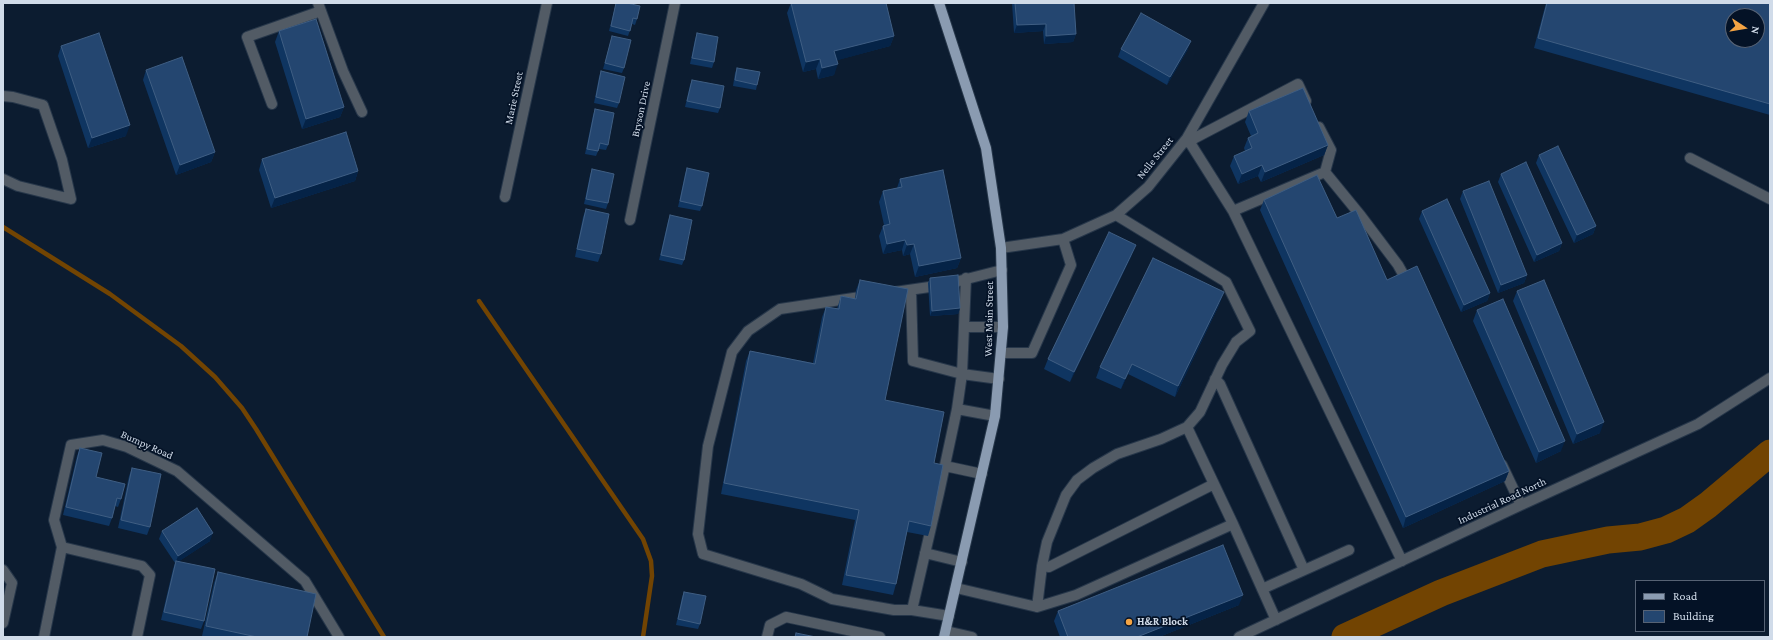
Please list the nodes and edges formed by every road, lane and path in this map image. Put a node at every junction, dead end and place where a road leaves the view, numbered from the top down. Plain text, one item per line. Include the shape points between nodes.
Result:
1 (547, 3) edge
2 (675, 3) edge
3 (940, 3) edge
4 (1264, 3) edge
5 (320, 7) edge
6 (3, 96) edge
7 (272, 104) dead end
8 (362, 112) dead end
9 (1188, 140) junction
10 (1690, 158) dead end
11 (1325, 172) junction
12 (3, 179) edge
13 (505, 197) dead end
14 (1770, 199) edge
15 (1233, 211) junction
16 (1116, 215) junction
17 (630, 220) dead end
18 (1063, 239) junction
19 (1001, 248) junction
20 (1002, 270) junction
21 (966, 278) junction
22 (911, 290) junction
23 (1413, 291) edge
24 (964, 327) junction
25 (1003, 327) junction
26 (1001, 353) junction
27 (962, 374) junction
28 (1770, 378) edge
29 (999, 379) junction
30 (1215, 379) junction
31 (957, 409) junction
32 (995, 416) junction
33 (1187, 427) junction
34 (1497, 456) edge
35 (945, 466) junction
36 (982, 474) junction
37 (1214, 484) junction
38 (1521, 505) junction
39 (1233, 524) junction
40 (62, 547) junction
41 (1349, 550) dead end
42 (925, 553) junction
43 (1402, 561) junction
44 (962, 562) junction
45 (1042, 566) junction
46 (3, 570) edge
47 (1304, 570) junction
48 (956, 588) junction
49 (1262, 589) junction
50 (1037, 607) junction
51 (912, 610) junction
52 (949, 616) junction
53 (1276, 620) junction
54 (3, 623) edge
55 (945, 634) edge
56 (44, 637) edge
57 (137, 637) edge
58 (339, 637) edge
59 (767, 637) edge
60 (880, 637) edge
61 (972, 637) edge
62 (1239, 637) edge

1 - 13 street, Marie Street
2 - 17 street, Bryson Drive
3 - 19 main road, West Main Street via 986,148
4 - 9 street, Nelle Street
5 - 7 street via 247,38
5 - 8 street via 343,71
6 - 12 street via 43,105 72,199 18,186
9 - 11 street via 1298,84 1331,150
9 - 15 street
9 - 16 street, Nelle Street via 1148,187
10 - 14 street
11 - 15 street
11 - 23 street via 1398,265
15 - 43 street
16 - 18 street, Nelle Street
16 - 30 street via 1226,282 1250,330 1236,342
18 - 19 street, Nelle Street
18 - 26 street via 1071,265 1032,353
19 - 20 main road, West Main Street
20 - 21 street
20 - 25 main road, West Main Street
21 - 22 street
21 - 24 street
22 - 27 street via 913,361
22 - 51 street via 780,309 748,331 732,352 708,446 698,534 703,554 801,584 832,599 894,610
24 - 25 street
24 - 27 street
25 - 26 main road, West Main Street
26 - 29 main road, West Main Street
27 - 29 street
27 - 31 street
28 - 38 street, Industrial Road North via 1698,424
29 - 32 main road, West Main Street
30 - 33 street via 1200,412
30 - 47 street via 1220,384
31 - 32 street
31 - 35 street
32 - 36 main road, West Main Street
33 - 37 street
33 - 45 street via 1161,440 1117,454 1077,480 1057,514
34 - 38 street
35 - 36 street
35 - 42 street
36 - 44 main road, West Main Street
37 - 39 street
37 - 45 street via 1049,567
38 - 43 street, Industrial Road North
39 - 49 street
39 - 50 street via 1076,595
40 - 56 street, Bumpy Road
40 - 57 street via 142,566 150,575
40 - 58 street, Bumpy Road via 54,520 71,445 103,440 127,447 177,471 304,581
41 - 47 street
42 - 44 street
42 - 51 street
43 - 53 street, Industrial Road North
44 - 48 main road, West Main Street
45 - 50 street
46 - 54 street via 12,583
47 - 49 street
48 - 50 street
48 - 52 main road, West Main Street
49 - 53 street
51 - 52 street
52 - 55 main road, West Main Street
53 - 62 street, Industrial Road North
55 - 61 street
59 - 60 street via 770,625 786,617

